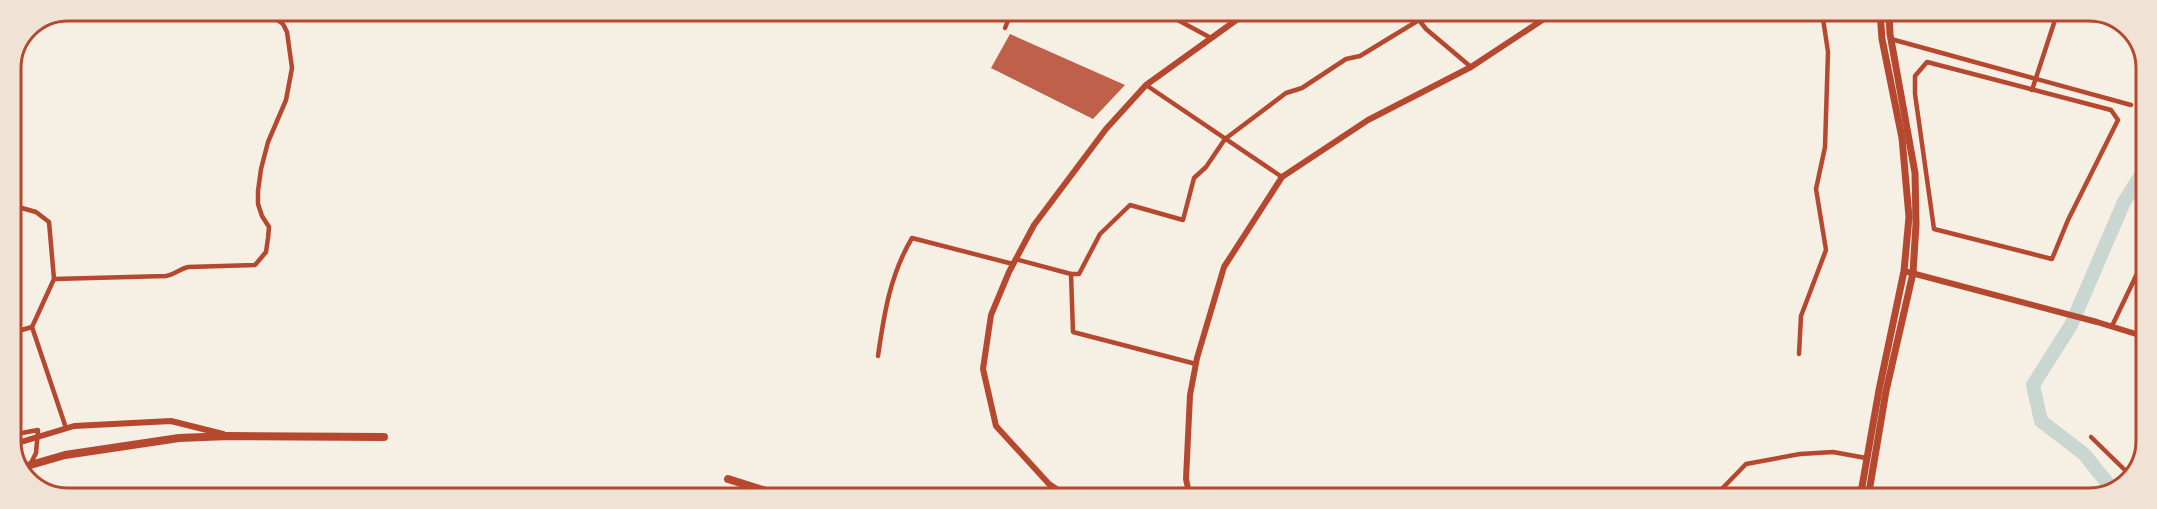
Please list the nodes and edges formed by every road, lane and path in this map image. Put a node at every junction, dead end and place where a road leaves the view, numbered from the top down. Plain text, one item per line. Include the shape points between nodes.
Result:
1 (279, 21) edge
2 (1008, 21) edge
3 (1180, 21) edge
4 (1235, 21) edge
5 (1417, 21) edge
6 (1420, 21) edge
7 (1541, 21) edge
8 (1823, 21) edge
9 (1881, 21) edge
10 (1890, 21) edge
11 (2054, 21) edge
12 (1005, 28) dead end
13 (1211, 38) junction
14 (1891, 39) junction
15 (1471, 67) junction
16 (2036, 79) junction
17 (1146, 85) junction
18 (2032, 90) junction
19 (2131, 105) dead end
20 (1225, 139) junction
21 (1282, 177) junction
22 (21, 208) edge
23 (1014, 262) junction
24 (1904, 271) junction
25 (1913, 273) junction
26 (1071, 274) junction
27 (2136, 276) edge
28 (54, 279) junction
29 (2112, 326) junction
30 (32, 327) junction
31 (21, 330) edge
32 (2136, 334) edge
33 (1798, 354) dead end
34 (878, 356) dead end
35 (1196, 364) junction
36 (66, 428) junction
37 (21, 433) edge
38 (229, 436) junction
39 (384, 437) dead end
40 (2091, 437) dead end
41 (21, 442) edge
42 (1866, 458) junction
43 (28, 466) edge
44 (29, 467) edge
45 (2126, 470) edge
46 (728, 479) dead end
47 (756, 488) edge
48 (1055, 488) edge
49 (1188, 488) edge
50 (1723, 488) edge
51 (1862, 488) edge
52 (1870, 488) edge

1 - 28 street via 287,32 292,68 286,100 268,142 258,191 262,216 269,227 267,252 255,265 188,267 166,276
2 - 12 street
3 - 13 street
4 - 13 street
5 - 20 street via 1302,88 1286,93
6 - 15 street
7 - 15 street
8 - 33 street via 1828,52 1825,147 1816,189 1826,250 1801,316
9 - 24 main road via 1907,175 1909,217
10 - 14 main road
11 - 16 street
13 - 17 street
14 - 16 street
14 - 25 main road via 1916,173
15 - 21 street via 1368,120
16 - 18 street
16 - 19 street
17 - 20 street
17 - 23 street via 1034,225
18 - 18 street via 2111,110 2118,120 2052,259 1934,230 1915,76 1927,62
20 - 21 street
20 - 26 street via 1194,178 1184,220 1130,205 1100,234 1079,274
21 - 35 street via 1224,267
22 - 28 street via 36,212 49,222
23 - 26 street
23 - 34 street via 912,238 886,300
23 - 48 street via 991,315 983,369 996,426
24 - 25 street
24 - 42 main road
25 - 29 street
25 - 52 main road via 1886,391
26 - 35 street via 1073,332
27 - 29 street
28 - 30 street
29 - 32 street
30 - 31 street
30 - 36 street
35 - 49 street via 1190,395
36 - 38 street via 171,421
36 - 41 street
37 - 44 street via 38,430 36,453
38 - 39 main road
38 - 43 main road via 179,438 65,455
40 - 45 street
42 - 50 street via 1833,452 1746,464
42 - 51 main road
46 - 47 main road

